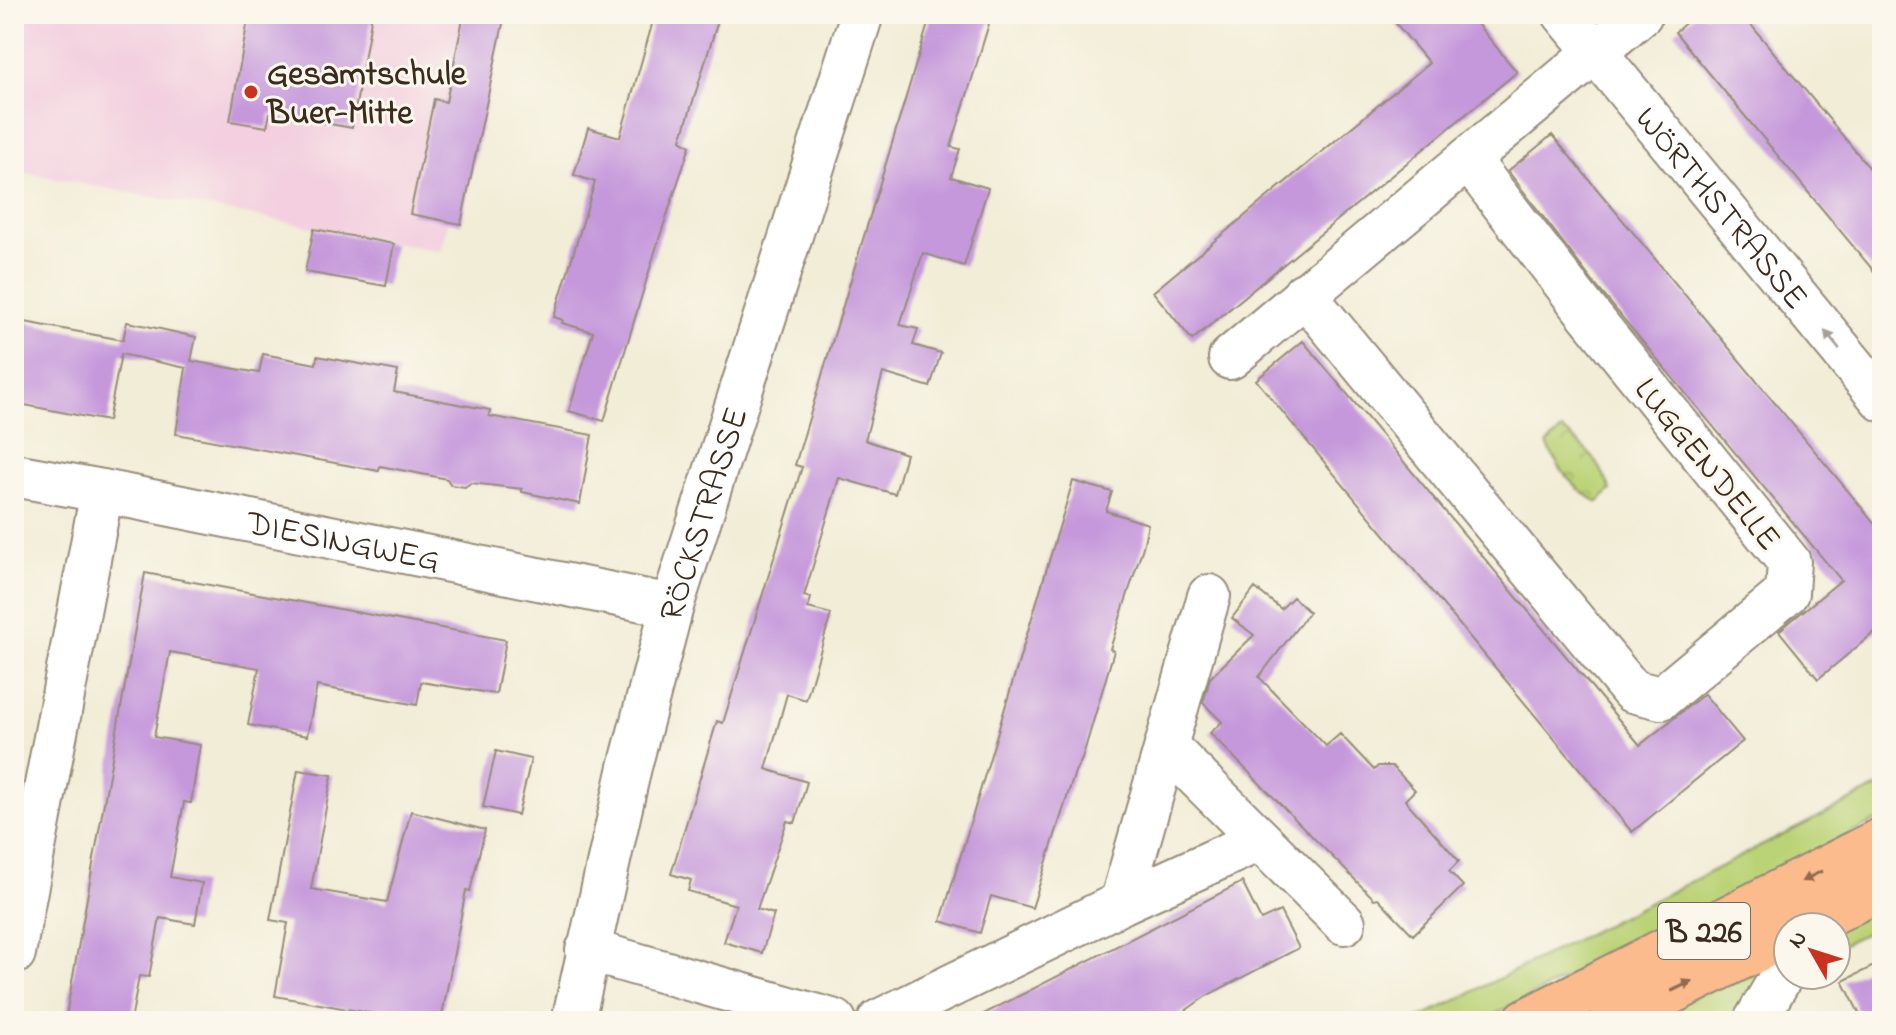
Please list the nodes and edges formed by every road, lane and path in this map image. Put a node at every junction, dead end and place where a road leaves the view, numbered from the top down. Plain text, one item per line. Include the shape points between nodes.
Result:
1 (862, 14) edge
2 (1564, 14) edge
3 (1641, 14) edge
4 (1596, 52) junction
5 (1468, 159) junction
6 (1304, 294) junction
7 (1230, 358) dead end
8 (1882, 400) edge
9 (14, 475) edge
10 (102, 491) junction
11 (1209, 596) dead end
12 (672, 606) junction
13 (1166, 746) junction
14 (1259, 840) junction
15 (1882, 840) edge
16 (1882, 887) edge
17 (1121, 903) junction
18 (1834, 911) edge
19 (1344, 923) dead end
20 (1772, 942) edge
21 (587, 950) junction
22 (14, 953) edge
23 (1773, 991) edge
24 (573, 1021) edge
25 (835, 1021) edge
26 (879, 1021) edge
27 (1526, 1021) edge
28 (1612, 1021) edge
29 (1755, 1021) edge

1 - 12 street, RÖCKSTRASSE
2 - 4 street, WÖRTHSTRASSE
3 - 4 street
4 - 5 street
8 -> 4 street, WÖRTHSTRASSE
5 - 6 street
5 - 6 street, LUGGENDELLE via 1789,562 1787,593 1719,652 1661,698 1632,691
6 - 7 street
9 - 10 street, DIESINGWEG
10 - 12 street, DIESINGWEG
10 - 22 street
11 - 13 street
12 - 21 street, RÖCKSTRASSE
13 - 14 street
13 - 17 street
14 - 17 street
14 - 19 street
15 -> 27 main road, B 226
16 - 18 main road, B 226
17 - 26 street
28 -> 20 main road, B 226
21 - 24 street, RÖCKSTRASSE
21 - 25 street
23 - 29 street

